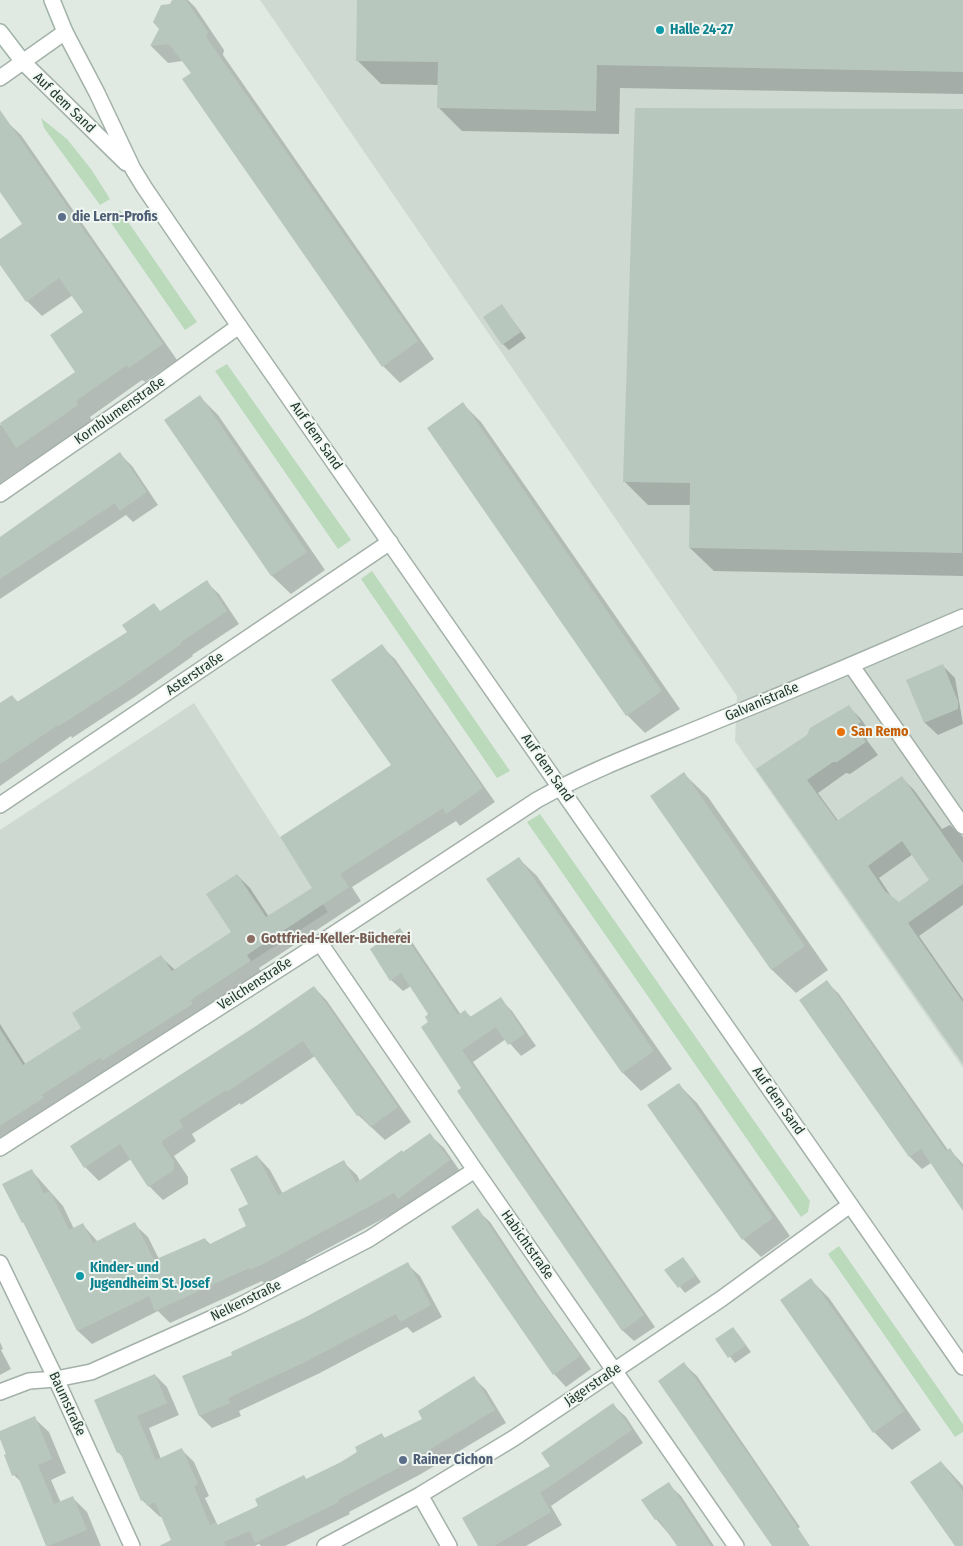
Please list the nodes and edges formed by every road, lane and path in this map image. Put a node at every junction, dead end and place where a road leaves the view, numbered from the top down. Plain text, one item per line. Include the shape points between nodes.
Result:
1 (52, 0) edge
2 (0, 32) edge
3 (65, 32) junction
4 (23, 62) junction
5 (0, 78) edge
6 (133, 169) junction
7 (239, 326) junction
8 (0, 494) edge
9 (390, 542) junction
10 (963, 617) edge
11 (851, 665) junction
12 (560, 787) junction
13 (0, 805) edge
14 (963, 826) edge
15 (320, 943) junction
16 (0, 1148) edge
17 (475, 1170) junction
18 (850, 1205) junction
19 (0, 1263) edge
20 (963, 1367) edge
21 (614, 1371) junction
22 (56, 1379) junction
23 (0, 1392) edge
24 (420, 1495) junction
25 (132, 1546) edge
26 (325, 1546) edge
27 (449, 1546) edge
28 (736, 1546) edge

1 - 3 street, Auf dem Sand
2 - 4 street, Auf dem Sand
3 - 4 street
3 - 6 street, Auf dem Sand
4 - 5 street
4 - 6 street, Auf dem Sand
6 - 7 street, Auf dem Sand
7 - 8 street, Kornblumenstraße
7 - 9 street, Auf dem Sand
9 - 12 street, Auf dem Sand
9 - 13 street, Asterstraße
10 - 11 street, Galvanistraße
11 - 12 street, Galvanistraße
11 - 14 street
12 - 15 street, Veilchenstraße
12 - 18 street, Auf dem Sand
15 - 16 street, Veilchenstraße
15 - 17 street, Habichtstraße
17 - 21 street, Habichtstraße
17 - 22 street, Nelkenstraße via 369,1238 237,1307 91,1372
18 - 20 street, Auf dem Sand
18 - 21 street, Jägerstraße via 721,1299
19 - 22 street, Baumstraße
21 - 24 street, Jägerstraße via 514,1438
21 - 28 street, Habichtstraße
22 - 23 street, Nelkenstraße via 29,1381
22 - 25 street, Baumstraße
24 - 26 street, Jägerstraße
24 - 27 street

